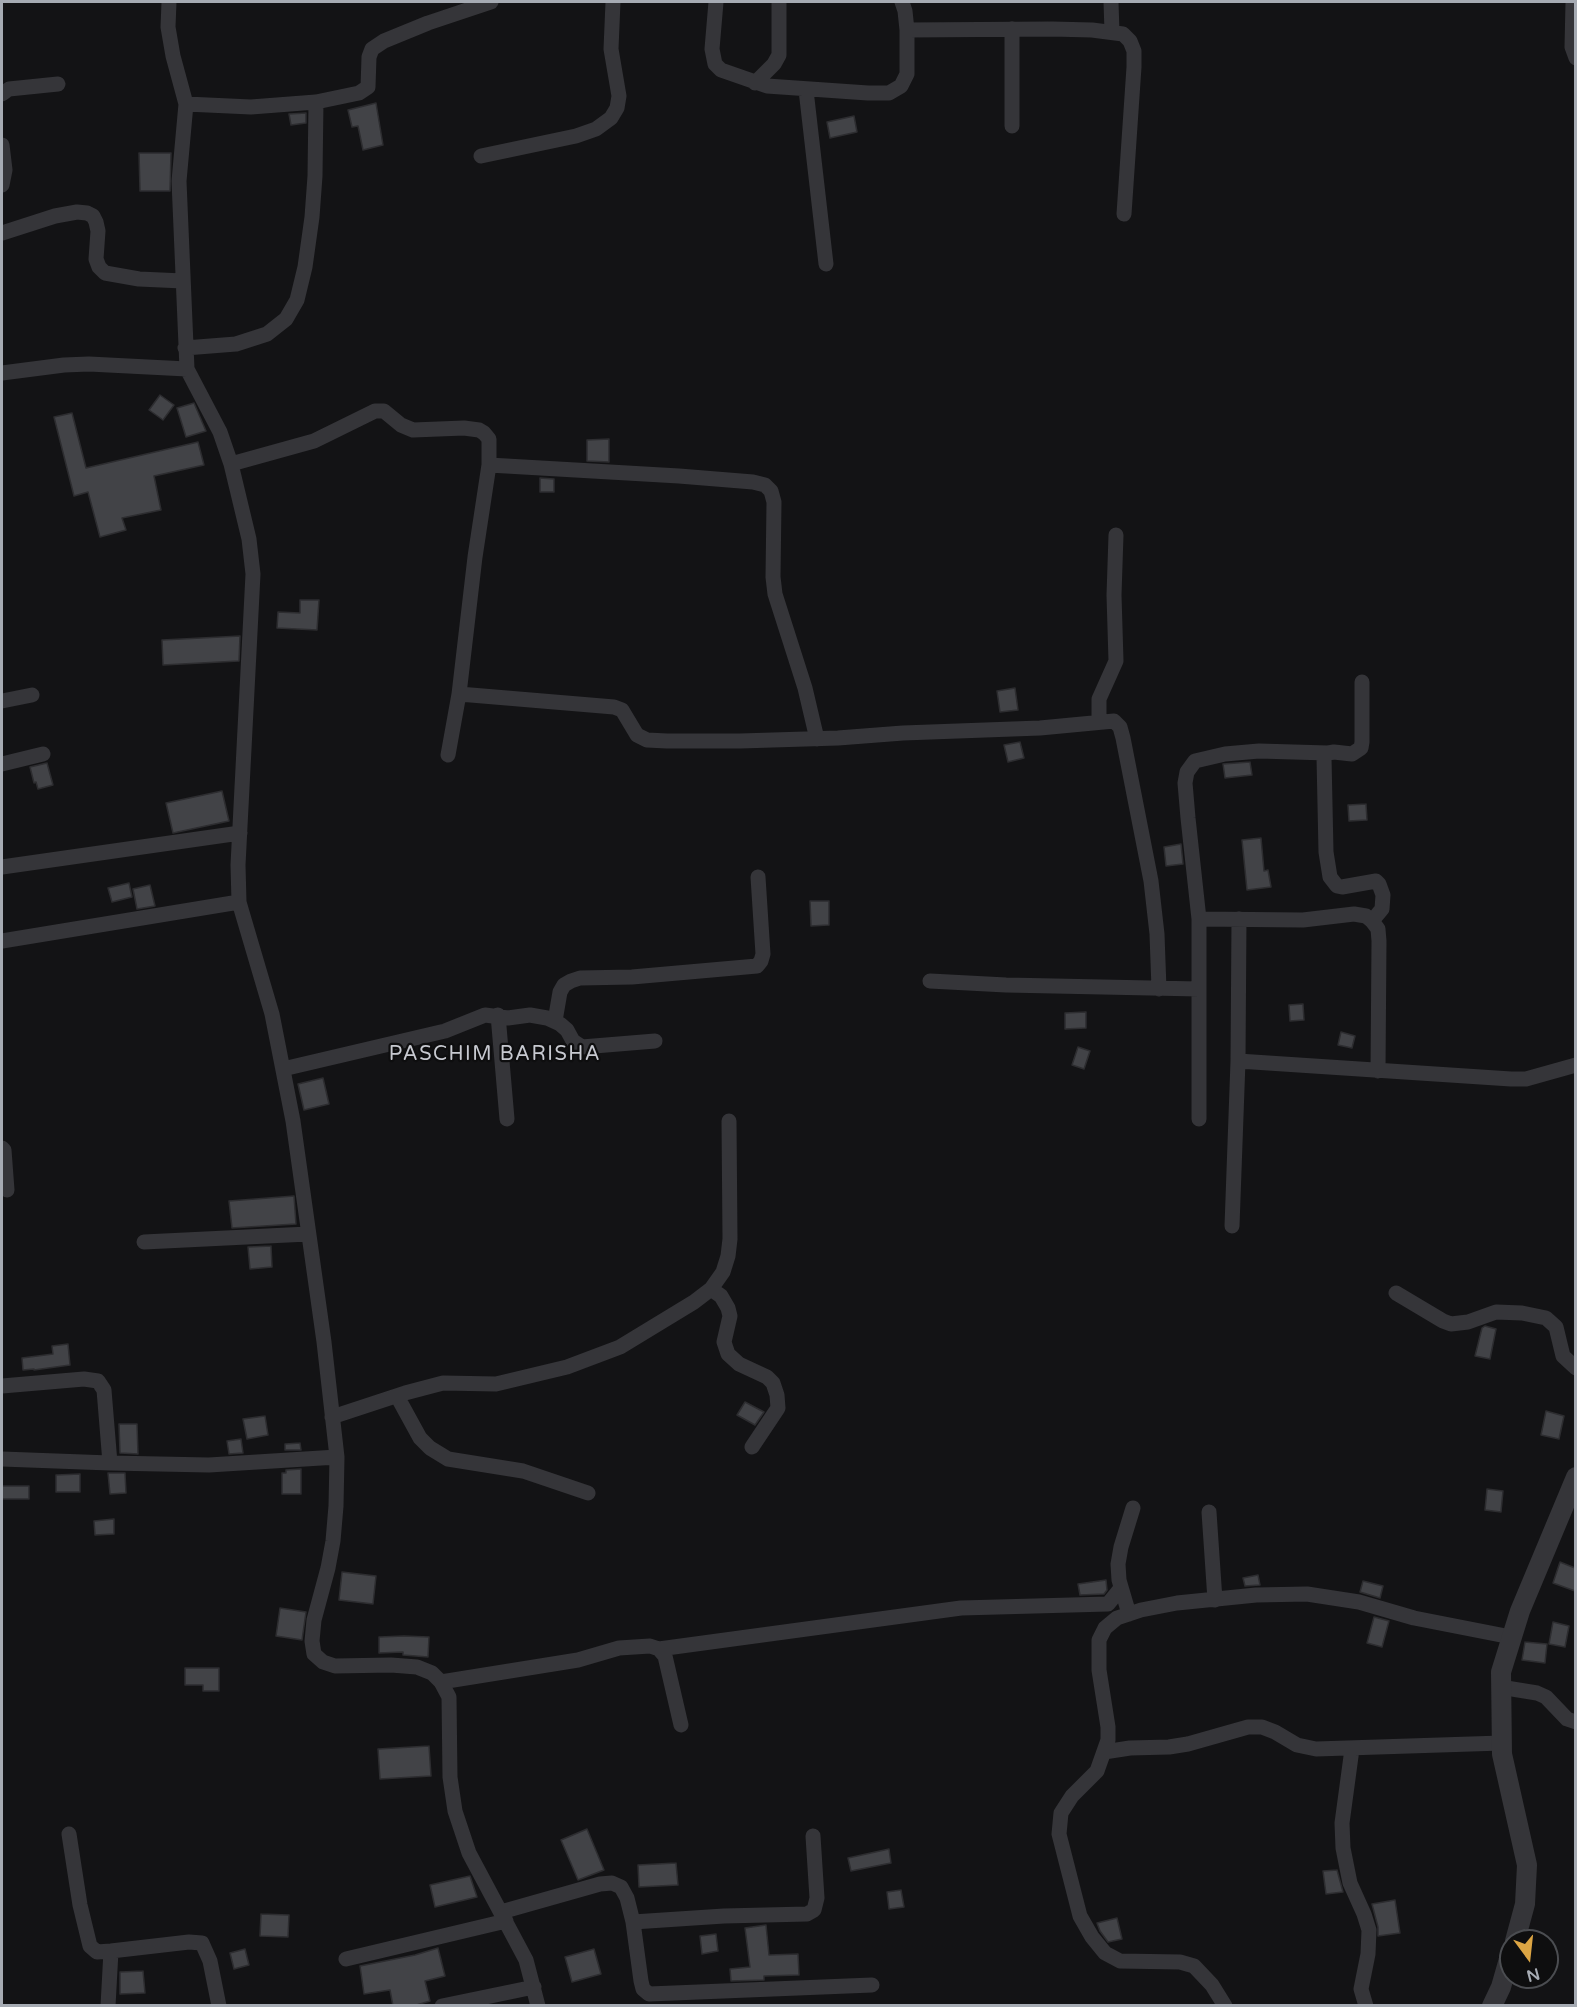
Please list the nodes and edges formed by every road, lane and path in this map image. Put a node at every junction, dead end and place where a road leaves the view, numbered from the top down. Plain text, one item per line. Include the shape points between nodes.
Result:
1 (169, 2) edge
2 (491, 2) edge
3 (613, 2) edge
4 (716, 2) edge
5 (779, 2) edge
6 (902, 2) edge
7 (1111, 2) edge
8 (1573, 2) edge
9 (1012, 29) junction
10 (907, 30) junction
11 (1112, 32) junction
12 (1575, 58) edge
13 (754, 83) junction
14 (58, 84) dead end
15 (806, 90) junction
16 (2, 94) edge
17 (316, 102) junction
18 (186, 104) junction
19 (1012, 126) dead end
20 (2, 145) edge
21 (481, 156) dead end
22 (2, 185) edge
23 (1124, 214) dead end
24 (2, 233) edge
25 (826, 264) dead end
26 (183, 281) junction
27 (185, 348) junction
28 (187, 369) junction
29 (2, 374) edge
30 (231, 464) junction
31 (489, 465) junction
32 (1116, 535) dead end
33 (1362, 682) dead end
34 (459, 694) junction
35 (32, 695) dead end
36 (2, 701) edge
37 (1099, 722) junction
38 (818, 739) junction
39 (1328, 753) junction
40 (43, 754) dead end
41 (448, 755) dead end
42 (2, 764) edge
43 (240, 833) junction
44 (2, 867) edge
45 (758, 877) dead end
46 (239, 902) junction
47 (1199, 919) junction
48 (1239, 919) junction
49 (1372, 921) junction
50 (2, 941) edge
51 (930, 981) dead end
52 (1160, 989) junction
53 (1199, 989) junction
54 (498, 1015) junction
55 (555, 1021) junction
56 (655, 1041) dead end
57 (1238, 1061) junction
58 (1575, 1065) edge
59 (283, 1069) junction
60 (1378, 1071) junction
61 (507, 1119) dead end
62 (1199, 1119) dead end
63 (729, 1121) dead end
64 (2, 1148) edge
65 (7, 1190) dead end
66 (1232, 1226) dead end
67 (308, 1234) junction
68 (144, 1242) dead end
69 (711, 1289) junction
70 (1396, 1293) dead end
71 (1575, 1368) edge
72 (2, 1386) edge
73 (397, 1396) junction
74 (332, 1418) junction
75 (752, 1447) dead end
76 (337, 1457) junction
77 (2, 1459) edge
78 (110, 1463) junction
79 (1575, 1477) edge
80 (588, 1493) dead end
81 (1133, 1508) dead end
82 (1209, 1512) dead end
83 (1121, 1588) junction
84 (1215, 1600) junction
85 (1129, 1614) junction
86 (1511, 1637) junction
87 (658, 1649) junction
88 (441, 1682) junction
89 (1500, 1687) junction
90 (1575, 1722) edge
91 (681, 1725) dead end
92 (1502, 1743) junction
93 (1352, 1749) junction
94 (1104, 1752) junction
95 (69, 1834) dead end
96 (813, 1836) dead end
97 (503, 1916) junction
98 (633, 1922) junction
99 (1518, 1929) edge
100 (111, 1952) junction
101 (346, 1959) dead end
102 (872, 1985) dead end
103 (534, 1988) junction
104 (1500, 1989) edge
105 (108, 2006) edge
106 (219, 2006) edge
107 (442, 2006) edge
108 (538, 2006) edge
109 (1225, 2006) edge
110 (1366, 2006) edge
111 (1492, 2006) edge

1 - 18 street via 168,27
2 - 17 street via 384,41 372,49 368,87 364,91
3 - 21 street via 610,49 619,96 611,118 576,136
4 - 13 street via 712,49 715,64
5 - 13 street via 779,55
6 - 10 street
7 - 11 street
8 - 12 street
9 - 10 street
9 - 11 street
9 - 19 street
10 - 15 street via 907,74 901,86 889,93
11 - 23 street via 1123,34 1134,51
13 - 15 street
14 - 16 street via 9,89
15 - 25 street
17 - 18 street via 236,108
17 - 27 street via 312,217 297,300 286,319 267,334 236,344
18 - 26 street via 179,181
20 - 22 street
24 - 26 street via 55,216 87,213 96,222 96,259 105,273
26 - 27 street
27 - 28 street
28 - 29 street via 81,364
28 - 30 street via 216,424
30 - 31 street via 314,441 367,414 384,411 413,430 479,430 489,439
30 - 43 street via 253,574
31 - 34 street
31 - 38 street via 765,485 774,502 775,594
32 - 37 street via 1116,661 1099,699
33 - 39 street via 1360,748 1352,754
34 - 38 street via 614,707 622,710 637,735 647,740
34 - 41 street
35 - 36 street
37 - 38 street
37 - 52 street via 1114,721 1123,738 1151,881
39 - 47 street via 1259,751 1217,755 1196,761 1187,772
39 - 49 street via 1323,763 1327,867 1337,886 1376,881 1379,884 1382,909
40 - 42 street
43 - 44 street
43 - 46 street
45 - 55 street via 763,954 757,966 580,978 564,984
46 - 50 street
46 - 59 street via 272,1014
47 - 48 street
47 - 53 street
48 - 49 street via 1303,920 1354,914
48 - 57 street
49 - 60 street via 1378,929 1379,941
51 - 52 street
52 - 53 street
53 - 62 street
54 - 55 street via 540,1016
54 - 59 street via 485,1015 446,1032
54 - 61 street
55 - 56 street via 582,1047
57 - 60 street
57 - 66 street
58 - 60 street via 1526,1079
59 - 67 street
63 - 69 street via 730,1239 723,1272
64 - 65 street
67 - 68 street
67 - 74 street
69 - 73 street via 620,1347 578,1363 511,1382 443,1383
69 - 75 street via 728,1308 724,1342 728,1354 739,1364 767,1377 777,1395 778,1408
70 - 71 street via 1451,1324 1496,1312 1546,1318 1556,1327 1563,1356
72 - 78 street via 98,1381 104,1390
73 - 74 street
73 - 80 street via 420,1438 448,1459 523,1471
74 - 76 street
76 - 78 street via 209,1465
76 - 88 street via 333,1541 314,1620 314,1654 335,1666 417,1667
77 - 78 street
79 - 86 street
81 - 83 street via 1118,1564
82 - 84 street
83 - 85 street
83 - 87 street via 1108,1604 961,1608
84 - 85 street
84 - 86 street via 1307,1594
85 - 94 street via 1105,1628 1099,1641 1099,1670 1108,1727
86 - 89 street
87 - 88 street via 635,1645 578,1660
87 - 91 street via 664,1656
88 - 97 street via 449,1697 450,1777 455,1811 469,1853
89 - 90 street via 1546,1697
89 - 92 street
92 - 93 street
92 - 99 street via 1527,1865 1525,1904
93 - 94 street via 1316,1749 1298,1745 1262,1727 1248,1727 1188,1744
93 - 110 street via 1342,1823 1343,1848 1350,1883 1369,1930 1360,1989
94 - 109 street via 1097,1771 1061,1813 1059,1834 1080,1916 1105,1953 1120,1961 1180,1962 1194,1966
95 - 100 street via 90,1946 97,1952
96 - 98 street via 817,1898 807,1914
97 - 98 street via 612,1882 621,1887 627,1898
97 - 101 street
97 - 103 street via 526,1960
98 - 102 street via 641,1981 649,1994
100 - 105 street
100 - 106 street via 189,1942 202,1944 210,1961
103 - 107 street
103 - 108 street
104 - 111 street

